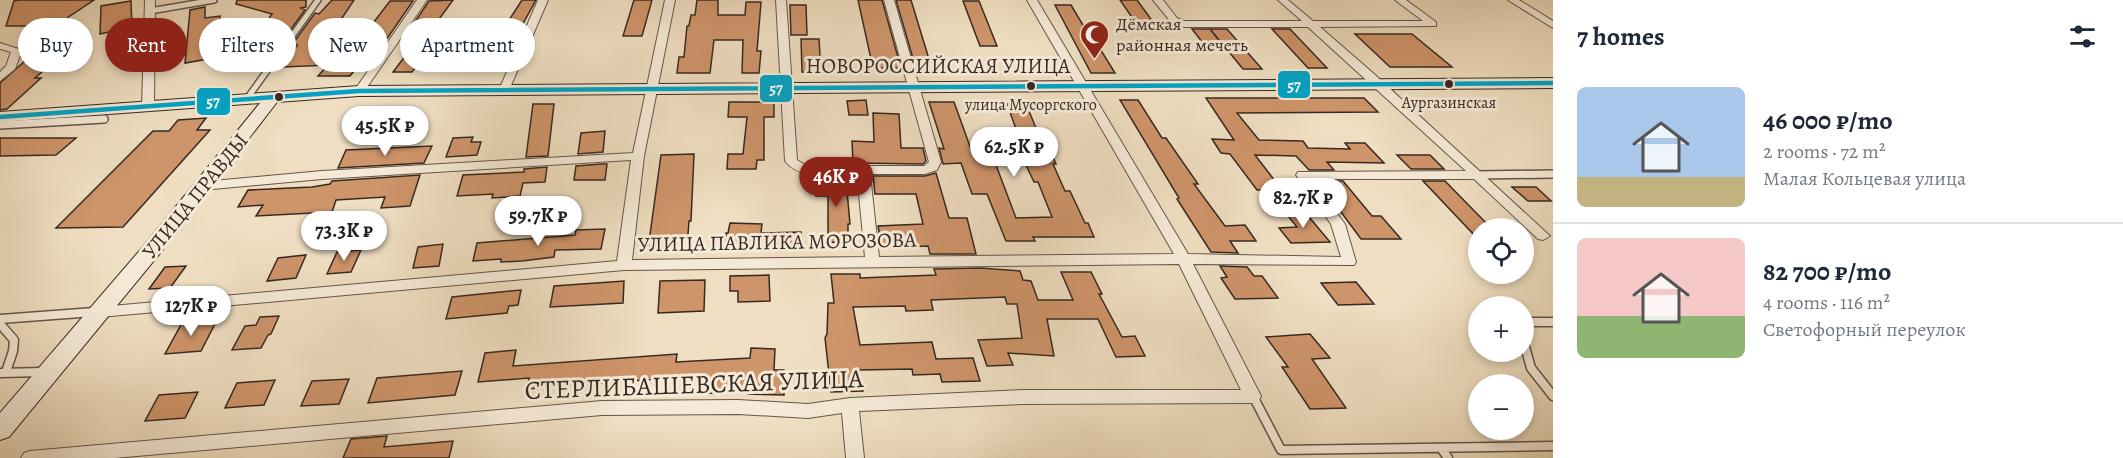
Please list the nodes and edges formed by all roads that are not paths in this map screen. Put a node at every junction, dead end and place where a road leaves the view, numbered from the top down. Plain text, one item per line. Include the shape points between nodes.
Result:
1 (214, 0) edge
2 (318, 0) edge
3 (422, 0) edge
4 (543, 0) edge
5 (670, 0) edge
6 (781, 0) edge
7 (889, 0) edge
8 (1032, 0) edge
9 (1158, 0) edge
10 (1283, 0) edge
11 (1400, 0) edge
12 (1513, 0) edge
13 (150, 6) edge
14 (1310, 23) junction
15 (1553, 25) edge
16 (0, 46) edge
17 (0, 78) edge
18 (1553, 83) edge
19 (1378, 84) junction
20 (915, 87) junction
21 (1083, 87) junction
22 (785, 88) junction
23 (651, 89) junction
24 (504, 90) junction
25 (359, 91) junction
26 (272, 98) junction
27 (246, 100) junction
28 (148, 107) junction
29 (0, 117) edge
30 (104, 119) dead end
31 (0, 125) edge
32 (638, 156) junction
33 (863, 171) junction
34 (1553, 174) edge
35 (1476, 175) junction
36 (202, 186) junction
37 (1544, 236) dead end
38 (1184, 260) junction
39 (873, 262) junction
40 (624, 265) junction
41 (100, 312) junction
42 (0, 319) edge
43 (1534, 322) edge
44 (1553, 322) edge
45 (0, 324) edge
46 (1529, 362) edge
47 (48, 372) junction
48 (3, 373) edge
49 (1253, 396) junction
50 (1553, 396) edge
51 (850, 405) junction
52 (0, 430) edge
53 (1553, 446) edge
54 (1441, 448) junction
55 (30, 458) edge
56 (855, 458) edge
57 (1448, 458) edge

1 - 13 lane
2 - 27 lane
3 - 25 street
4 - 24 street
5 - 23 street
6 - 22 street
7 - 20 street
8 - 21 street
9 - 14 street via 1181,24
10 - 14 street
11 - 14 street via 1433,24
12 - 15 street
13 - 28 street
14 - 19 street
16 - 17 street via 17,51 11,67
18 - 19 main road, НОВОРОССИЙСКАЯ УЛИЦА
19 - 21 main road, НОВОРОССИЙСКАЯ УЛИЦА
19 - 35 street
20 - 21 main road, НОВОРОССИЙСКАЯ УЛИЦА
20 - 22 main road, НОВОРОССИЙСКАЯ УЛИЦА
20 - 33 street via 933,166 925,170
21 - 38 street
22 - 23 main road, НОВОРОССИЙСКАЯ УЛИЦА
22 - 33 street via 790,161 806,170
23 - 24 main road, НОВОРОССИЙСКАЯ УЛИЦА
23 - 32 street
24 - 25 main road, НОВОРОССИЙСКАЯ УЛИЦА
25 - 26 main road, НОВОРОССИЙСКАЯ УЛИЦА
26 - 27 main road, НОВОРОССИЙСКАЯ УЛИЦА
26 - 36 main road, УЛИЦА ПРАВДЫ
27 - 28 main road, НОВОРОССИЙСКАЯ УЛИЦА
28 - 29 main road, НОВОРОССИЙСКАЯ УЛИЦА
30 - 31 lane
32 - 36 street
32 - 40 street
33 - 39 street
34 - 35 lane
35 - 37 street
35 - 38 street, УЛИЦА ПАВЛИКА МОРОЗОВА via 1302,175 1338,224 1349,262
36 - 41 main road, УЛИЦА ПРАВДЫ
38 - 39 street, УЛИЦА ПАВЛИКА МОРОЗОВА
38 - 49 street
39 - 40 street, УЛИЦА ПАВЛИКА МОРОЗОВА
40 - 41 street, УЛИЦА ПАВЛИКА МОРОЗОВА
41 - 42 lane
41 - 47 main road, УЛИЦА ПРАВДЫ
43 - 44 lane
45 - 48 lane via 11,332 16,345
46 - 50 lane
47 - 48 lane
47 - 52 main road, УЛИЦА ПРАВДЫ
49 - 51 street, СТЕРЛИБАШЕВСКАЯ УЛИЦА via 1022,397
49 - 54 lane via 1281,450
51 - 55 street, СТЕРЛИБАШЕВСКАЯ УЛИЦА via 808,411 602,408
51 - 56 street
53 - 54 lane
54 - 57 lane

